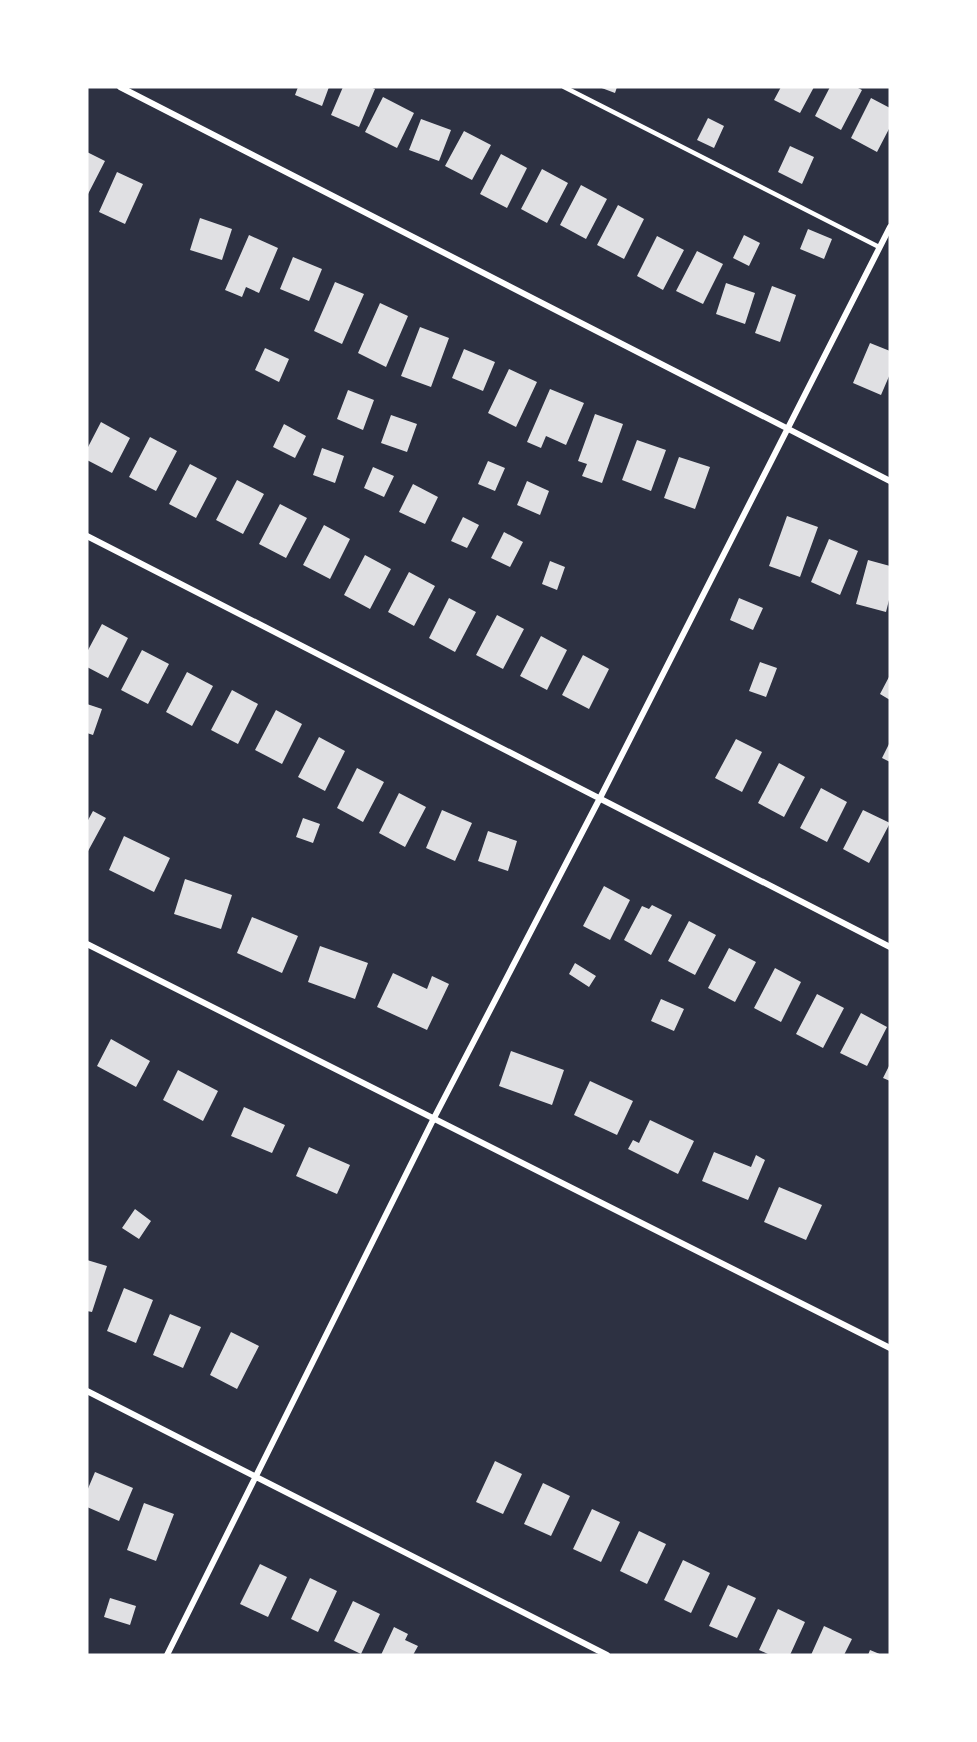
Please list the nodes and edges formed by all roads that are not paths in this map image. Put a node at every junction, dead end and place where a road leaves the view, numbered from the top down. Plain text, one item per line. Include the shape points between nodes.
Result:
1 (120, 87) edge
2 (564, 87) edge
3 (890, 226) edge
4 (879, 248) junction
5 (787, 428) junction
6 (890, 481) edge
7 (87, 536) edge
8 (600, 798) junction
9 (87, 944) edge
10 (890, 947) edge
11 (434, 1118) junction
12 (890, 1348) edge
13 (87, 1391) edge
14 (257, 1478) junction
15 (167, 1655) edge
16 (607, 1655) edge

1 - 5 street
2 - 4 lane
3 - 4 street
4 - 5 street
5 - 6 street
5 - 8 street
7 - 8 street
8 - 10 street
8 - 11 street
9 - 11 street
11 - 12 street
11 - 14 street
13 - 14 street
14 - 15 street
14 - 16 street

